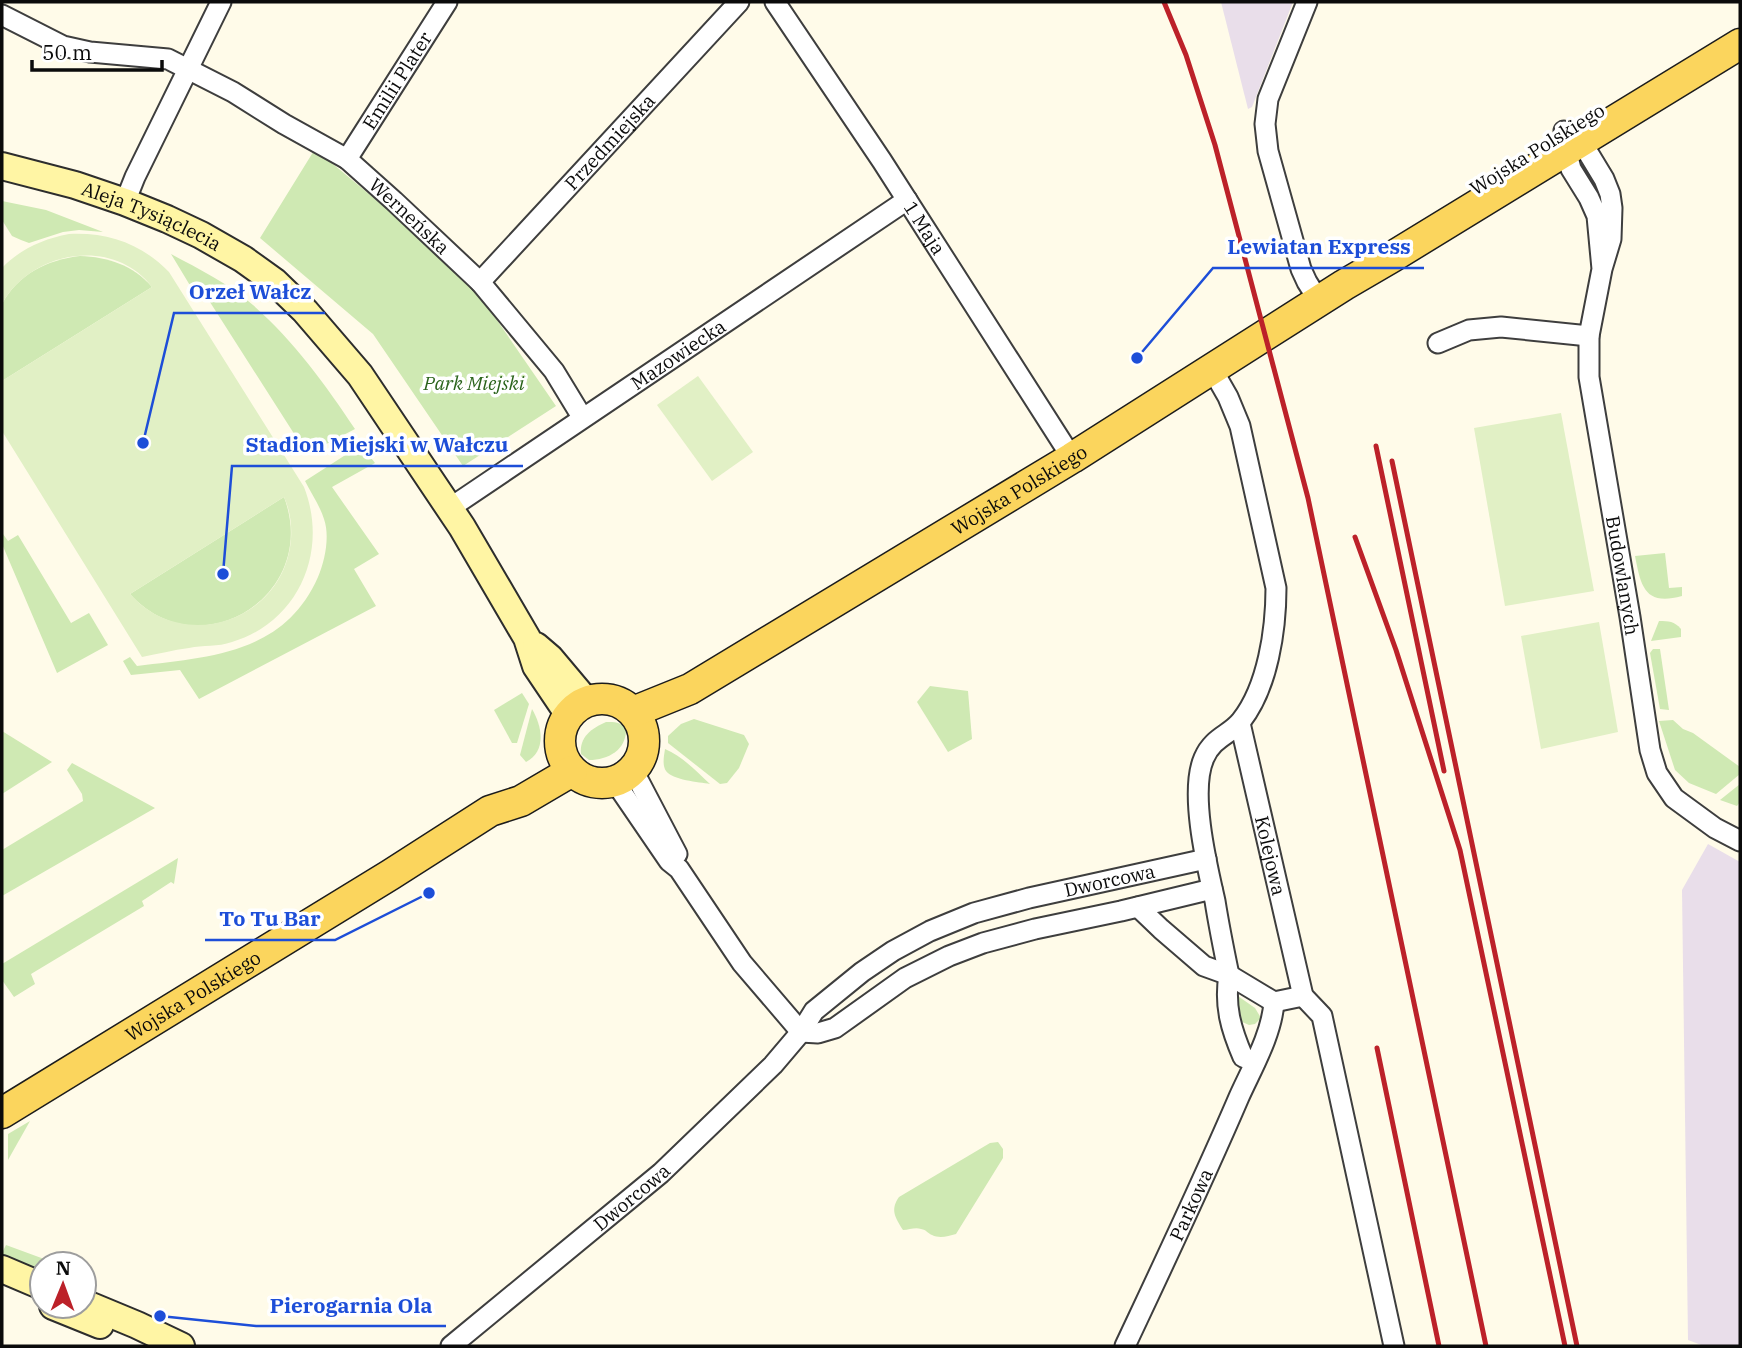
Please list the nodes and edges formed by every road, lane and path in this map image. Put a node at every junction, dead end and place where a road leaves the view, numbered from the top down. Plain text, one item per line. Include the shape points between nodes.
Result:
1 (221, 2) edge
2 (447, 2) edge
3 (739, 2) edge
4 (775, 2) edge
5 (1307, 2) edge
6 (2, 15) edge
7 (1740, 27) edge
8 (1740, 44) edge
9 (189, 68) junction
10 (1570, 141) junction
11 (347, 159) junction
12 (2, 166) edge
13 (1516, 181) junction
14 (1580, 184) junction
15 (907, 200) junction
16 (125, 202) junction
17 (1602, 270) junction
18 (480, 282) junction
19 (1344, 285) junction
20 (1319, 301) junction
21 (1589, 336) junction
22 (1438, 343) dead end
23 (1212, 369) junction
24 (582, 417) junction
25 (1072, 457) junction
26 (450, 508) junction
27 (578, 708) junction
28 (638, 722) junction
29 (1240, 723) junction
30 (567, 762) junction
31 (624, 776) junction
32 (1740, 841) edge
33 (1206, 859) junction
34 (1212, 889) junction
35 (1138, 907) junction
36 (974, 913) junction
37 (983, 943) junction
38 (1229, 975) junction
39 (1303, 996) junction
40 (1274, 1002) junction
41 (801, 1032) junction
42 (1255, 1062) junction
43 (2, 1113) edge
44 (2, 1269) edge
45 (28, 1280) edge
46 (2, 1285) edge
47 (28, 1295) edge
48 (98, 1309) edge
49 (87, 1320) edge
50 (150, 1346) edge
51 (181, 1346) edge
52 (451, 1346) edge
53 (1125, 1346) edge
54 (1394, 1346) edge

1 - 9 street
2 - 11 street, Emilii Plater
3 - 18 street, Przedmiejska
4 - 15 street, 1 Maja
5 - 20 street via 1268,99 1265,124 1268,152 1301,269
6 - 9 street, Werneńska via 63,46 168,59
7 - 10 main road, Wojska Polskiego via 1704,46
8 - 10 main road, Wojska Polskiego
9 - 11 street, Werneńska
9 - 16 street
10 - 13 main road, Wojska Polskiego
10 - 14 street, Budowlanych via 1571,169
10 - 17 street, Budowlanych via 1604,179 1610,194 1611,239
10 - 19 main road, Wojska Polskiego via 1457,198
11 - 18 street, Werneńska
12 - 16 street, Aleja Tysiąclecia
13 - 14 street via 1552,177
13 - 19 main road, Wojska Polskiego
14 - 17 street, Budowlanych via 1597,216
15 - 24 street, Mazowiecka
15 - 25 street, 1 Maja
16 - 26 street, Aleja Tysiąclecia via 201,235 275,282 360,374
17 - 21 street, Budowlanych
18 - 24 street, Werneńska via 554,371
19 - 20 main road, Wojska Polskiego
20 - 23 main road, Wojska Polskiego
21 - 22 street via 1501,327 1469,330
21 - 32 street, Budowlanych via 1588,377 1650,750 1657,773 1674,798
23 - 25 main road, Wojska Polskiego
23 - 29 street via 1238,419 1276,588 1263,679
24 - 26 street, Mazowiecka
25 - 28 main road, Wojska Polskiego
26 - 27 street, Aleja Tysiąclecia via 527,638 550,657
27 - 28 main road via 603,699 620,703
27 - 30 main road via 562,727 560,740
28 - 31 main road via 644,745 641,759
29 - 33 street via 1216,740 1204,758 1199,781
29 - 39 street, Kolejowa
30 - 31 main road via 584,780 599,783
30 - 43 main road, Wojska Polskiego via 521,801 490,811
31 - 41 street via 669,861 732,949
33 - 34 street
33 - 36 street, Dworcowa
34 - 35 street, Dworcowa
34 - 38 street
35 - 37 street, Dworcowa
35 - 38 street via 1204,965
36 - 37 street
36 - 41 street, Dworcowa via 930,931 862,972 814,1011
37 - 41 street, Dworcowa via 905,978 835,1028
38 - 40 street
38 - 42 street via 1226,995 1233,1033 1243,1057
39 - 40 street
39 - 54 street, Kolejowa via 1322,1016
40 - 42 street, Parkowa via 1273,1017
41 - 52 street, Dworcowa via 661,1173
42 - 53 street, Parkowa
44 - 45 street
46 - 47 street
48 - 51 street
49 - 50 street

